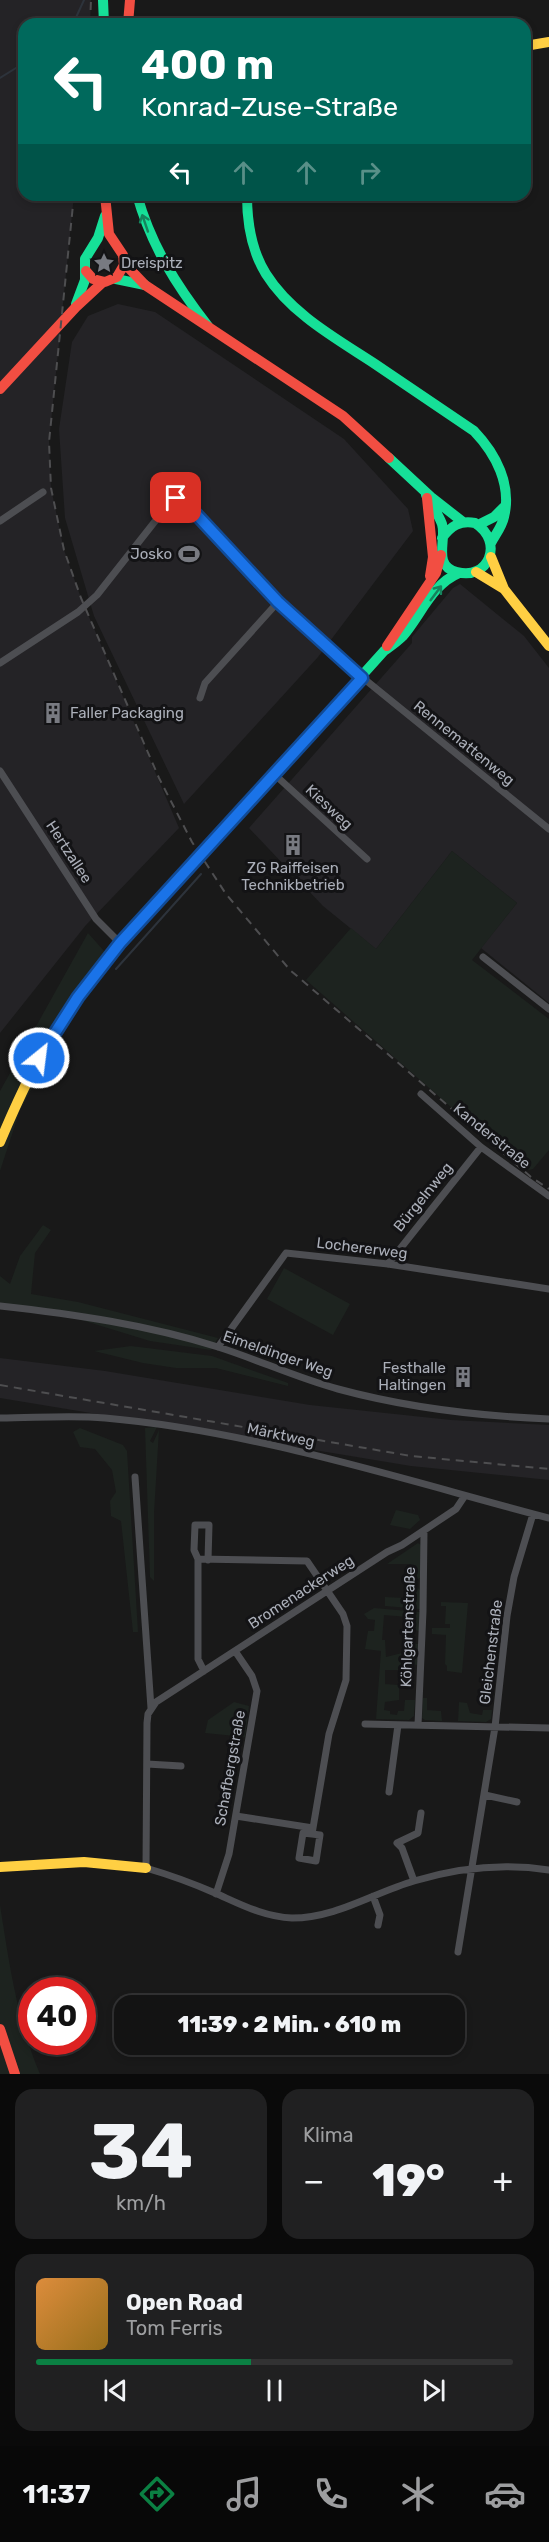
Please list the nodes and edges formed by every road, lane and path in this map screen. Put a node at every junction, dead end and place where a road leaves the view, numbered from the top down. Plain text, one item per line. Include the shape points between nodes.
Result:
1 (103, 0) edge
2 (130, 0) edge
3 (104, 18) edge
4 (128, 18) edge
5 (549, 42) edge
6 (531, 45) edge
7 (105, 201) edge
8 (139, 201) edge
9 (248, 201) edge
10 (105, 215) junction
11 (94, 246) junction
12 (115, 246) junction
13 (124, 263) junction
14 (86, 271) junction
15 (116, 279) junction
16 (103, 282) junction
17 (146, 285) junction
18 (76, 305) junction
19 (208, 326) junction
20 (0, 389) edge
21 (43, 492) dead end
22 (425, 494) junction
23 (504, 507) junction
24 (0, 521) edge
25 (463, 522) junction
26 (478, 525) junction
27 (442, 538) junction
28 (491, 543) junction
29 (441, 555) junction
30 (491, 557) junction
31 (476, 572) junction
32 (459, 573) junction
33 (428, 582) junction
34 (504, 590) junction
35 (278, 602) junction
36 (549, 646) edge
37 (384, 651) junction
38 (0, 663) edge
39 (362, 678) junction
40 (200, 698) dead end
41 (0, 771) edge
42 (274, 774) junction
43 (549, 829) edge
44 (367, 860) dead end
45 (120, 943) junction
46 (483, 957) dead end
47 (549, 1009) edge
48 (421, 1094) dead end
49 (0, 1142) edge
50 (481, 1147) junction
51 (549, 1196) edge
52 (388, 1264) junction
53 (549, 1289) edge
54 (0, 1306) edge
55 (218, 1347) junction
56 (0, 1418) edge
57 (549, 1419) edge
58 (135, 1478) dead end
59 (464, 1497) junction
60 (533, 1514) junction
61 (549, 1518) edge
62 (424, 1531) junction
63 (198, 1559) junction
64 (208, 1560) junction
65 (327, 1591) junction
66 (235, 1651) junction
67 (204, 1671) junction
68 (151, 1708) junction
69 (365, 1724) dead end
70 (398, 1725) junction
71 (418, 1725) junction
72 (495, 1727) junction
73 (549, 1728) edge
74 (147, 1764) junction
75 (181, 1766) dead end
76 (389, 1792) dead end
77 (485, 1795) junction
78 (517, 1802) dead end
79 (421, 1814) dead end
80 (236, 1816) junction
81 (313, 1831) junction
82 (0, 1867) edge
83 (146, 1868) junction
84 (471, 1868) junction
85 (549, 1870) edge
86 (414, 1881) junction
87 (216, 1894) junction
88 (373, 1896) junction
89 (378, 1925) dead end
90 (458, 1952) dead end
91 (0, 2029) edge
92 (15, 2074) edge

1 - 3 main road
2 - 4 main road
5 - 6 main road
7 - 10 main road
19 -> 8 main road via 170,277
9 - 23 main road via 253,245 266,274 281,294 343,343 474,431 500,468
10 - 11 main road
10 - 12 main road
11 - 12 main road
11 - 14 main road via 85,259
12 - 13 main road
13 - 15 main road
13 - 17 main road
14 - 16 main road
14 - 18 main road
15 - 16 main road
15 - 17 main road
16 - 18 main road
17 - 19 main road
18 - 20 main road via 46,343
19 - 22 main road via 343,416 374,441
21 - 24 street
22 - 25 main road
22 - 27 main road via 443,528
22 - 33 main road via 433,557
23 - 26 main road
23 - 28 main road via 504,516
25 - 26 main road
25 - 27 main road via 450,528
26 - 28 main road via 488,533
27 - 29 main road
28 - 30 main road
29 - 32 main road
29 - 33 main road via 440,565
30 - 31 main road
30 - 34 main road
31 - 32 main road
31 - 34 main road
37 -> 32 main road via 403,636 444,582
33 - 37 main road
34 - 36 main road
35 - 38 street, Rennemattenweg via 182,499 176,498 97,596
35 - 39 street, Rennemattenweg
35 - 40 street via 205,683
37 - 39 main road
39 - 42 main road
39 - 43 street, Rennemattenweg
41 - 45 street, Hertzallee via 96,919
42 - 44 street, Kiesweg
42 - 45 main road
45 - 49 main road via 55,1030
46 - 47 street
48 - 50 street, Kanderstraße
50 - 51 street, Kanderstraße
50 - 52 street, Bürgelnweg
52 - 53 street, Lochererweg
52 - 55 street, Lochererweg via 286,1252
54 - 55 street, Eimeldinger Weg via 138,1328
55 - 57 street, Eimeldinger Weg via 316,1383 398,1404
56 - 59 street, Märktweg via 102,1418 208,1432
58 - 68 street
59 - 60 street, Märktweg
59 - 62 street, Bromenackerweg via 456,1509
60 - 61 street, Märktweg
60 - 72 street, Gleichenstraße via 507,1616
62 - 65 street, Bromenackerweg
62 - 71 street, Köhlgartenstraße
63 - 64 street
63 - 64 street via 194,1550 195,1525 209,1525
63 - 67 street via 198,1659
64 - 65 street via 307,1561
65 - 66 street, Bromenackerweg
65 - 81 street via 347,1623 346,1680 329,1734
66 - 67 street, Bromenackerweg
66 - 80 street, Schafbergstraße via 257,1691
67 - 68 street, Bromenackerweg
68 - 74 street
69 - 70 street
70 - 71 street
70 - 76 street
71 - 72 street
72 - 73 street
72 - 77 street, Gleichenstraße
74 - 75 street
74 - 83 street
77 - 78 street
77 - 84 street, Gleichenstraße
79 - 86 street via 418,1833 397,1844
80 - 81 street
80 - 87 street, Schafbergstraße
81 - 81 street via 320,1835 316,1861 299,1858 303,1833
82 - 83 main road via 84,1862
83 - 87 street
84 - 85 street
84 - 86 street
84 - 90 street, Gleichenstraße
86 - 88 street
87 - 88 street via 270,1916 292,1918 318,1916
88 - 89 street via 380,1915
91 - 92 main road

